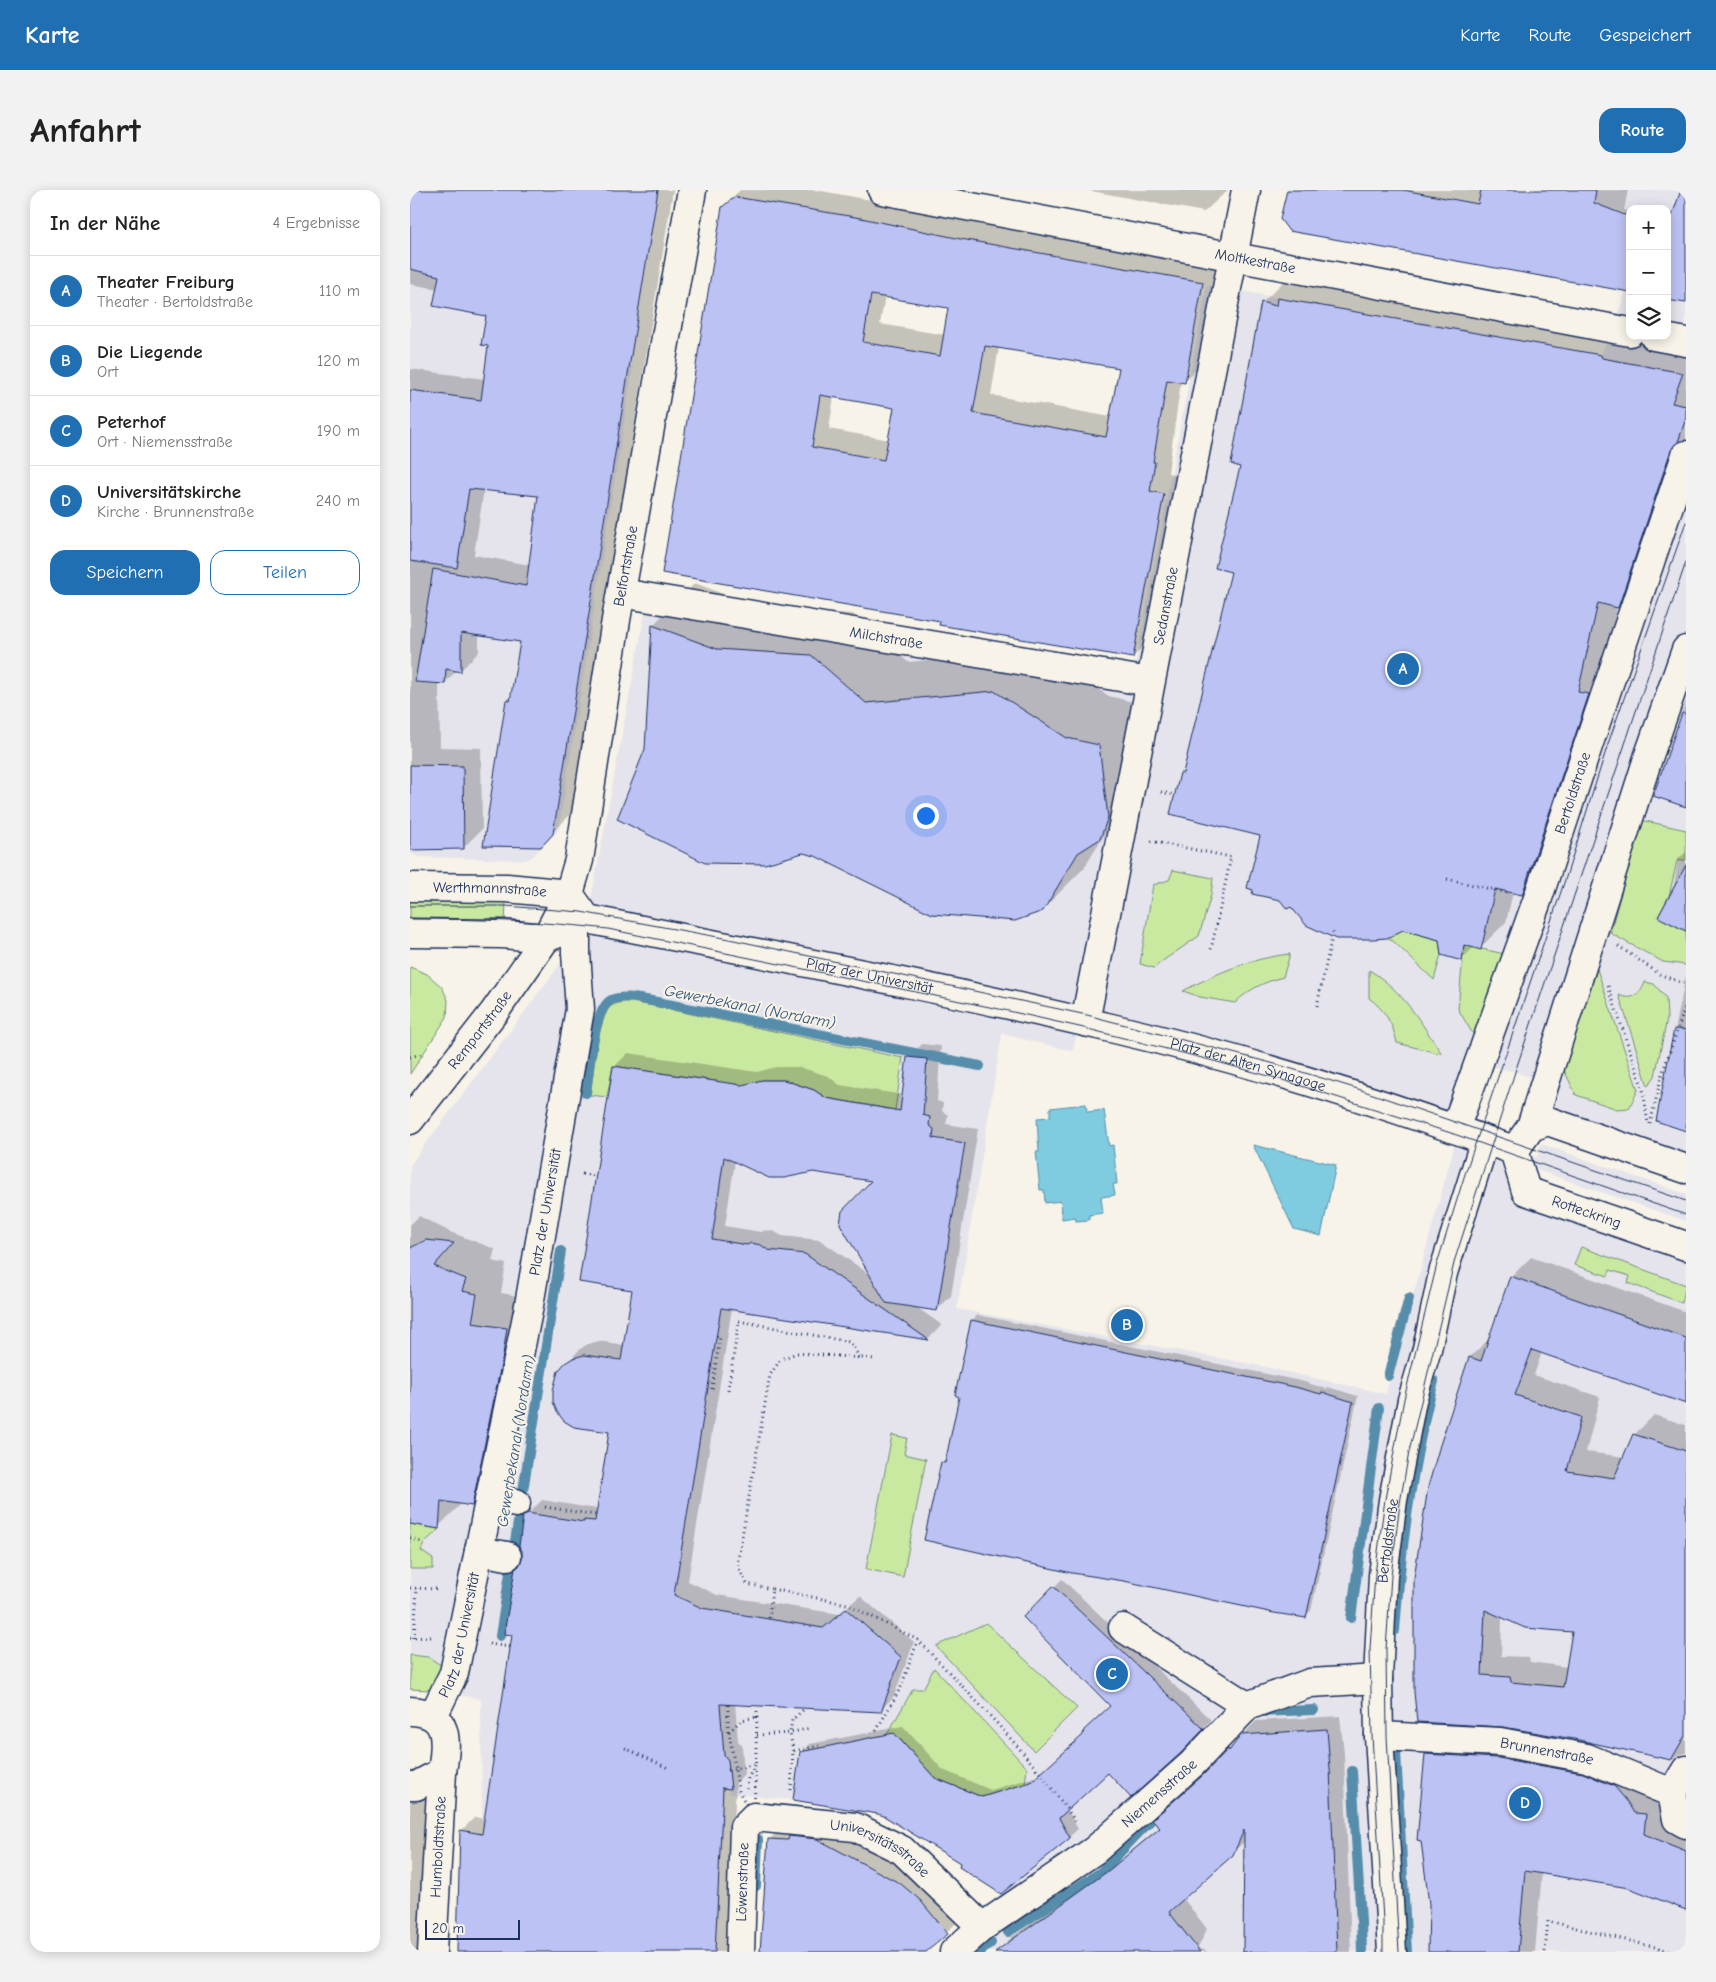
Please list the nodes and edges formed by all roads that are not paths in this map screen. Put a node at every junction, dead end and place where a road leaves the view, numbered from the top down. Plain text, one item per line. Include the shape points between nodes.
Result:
1 (692, 190) edge
2 (882, 190) edge
3 (1246, 190) edge
4 (1234, 256) junction
5 (1626, 331) edge
6 (1671, 339) edge
7 (1686, 342) edge
8 (1686, 455) edge
9 (621, 593) junction
10 (1686, 650) edge
11 (1150, 682) junction
12 (410, 887) edge
13 (569, 894) junction
14 (582, 922) junction
15 (410, 933) edge
16 (546, 938) junction
17 (1006, 1004) joint
18 (1085, 1022) junction
19 (410, 1120) edge
20 (1531, 1127) junction
21 (1455, 1129) junction
22 (1485, 1140) junction
23 (1516, 1151) junction
24 (1686, 1169) edge
25 (1686, 1246) edge
26 (489, 1499) junction
27 (516, 1503) dead end
28 (478, 1551) junction
29 (508, 1556) dead end
30 (1123, 1628) dead end
31 (1378, 1679) junction
32 (1247, 1706) junction
33 (422, 1713) edge
34 (1379, 1736) junction
35 (1686, 1770) edge
36 (442, 1772) junction
37 (410, 1786) edge
38 (1672, 1793) junction
39 (754, 1817) joint
40 (1686, 1824) edge
41 (982, 1927) junction
42 (432, 1952) edge
43 (740, 1952) edge
44 (954, 1952) edge
45 (1392, 1952) edge

1 - 9 street, Belfortstraße
2 - 4 street, Moltkestraße
3 - 4 street, Sedanstraße
4 - 5 street, Moltkestraße
4 - 11 street, Sedanstraße
6 - 7 street
8 - 21 street, Bertoldstraße via 1538,901
9 - 11 street, Milchstraße
9 - 13 street, Belfortstraße via 579,860
10 - 20 street via 1649,755
11 - 18 street, Sedanstraße
12 - 13 street, Werthmannstraße via 507,888
13 - 14 street
13 - 16 street, Belfortstraße
14 - 16 street
14 - 17 street, Platz der Universität
14 - 26 street, Platz der Universität via 576,953 580,1009 528,1311
15 - 16 street
16 - 19 street, Rempartstraße via 495,1011
17 - 18 street, Platz der Alten Synagoge
18 - 21 street, Platz der Alten Synagoge via 1278,1072
20 - 23 street
20 - 24 street via 1548,1121
21 - 22 street, Platz der Alten Synagoge
22 - 23 street
22 - 31 street, Bertoldstraße via 1443,1273 1401,1450 1383,1575
23 - 25 street, Rotteckring via 1526,1191
26 - 27 street
26 - 28 street, Platz der Universität
28 - 29 street, Platz der Universität
28 - 33 street, Platz der Universität via 454,1673
30 - 32 street
31 - 32 street, Niemensstraße via 1310,1683
31 - 34 street, Bertoldstraße
32 - 41 street, Niemensstraße via 1192,1764 1095,1850
33 - 36 street, Humboldtstraße via 444,1731
34 - 38 street, Brunnenstraße via 1500,1742 1577,1756
34 - 45 street, Bertoldstraße
35 - 38 street
36 - 37 street, Humboldtstraße
36 - 42 street, Humboldtstraße
38 - 40 street via 1677,1819
39 - 41 street, Universitätsstraße via 854,1827 870,1834 902,1850
39 - 43 street, Löwenstraße via 744,1827
41 - 44 street, Niemensstraße

